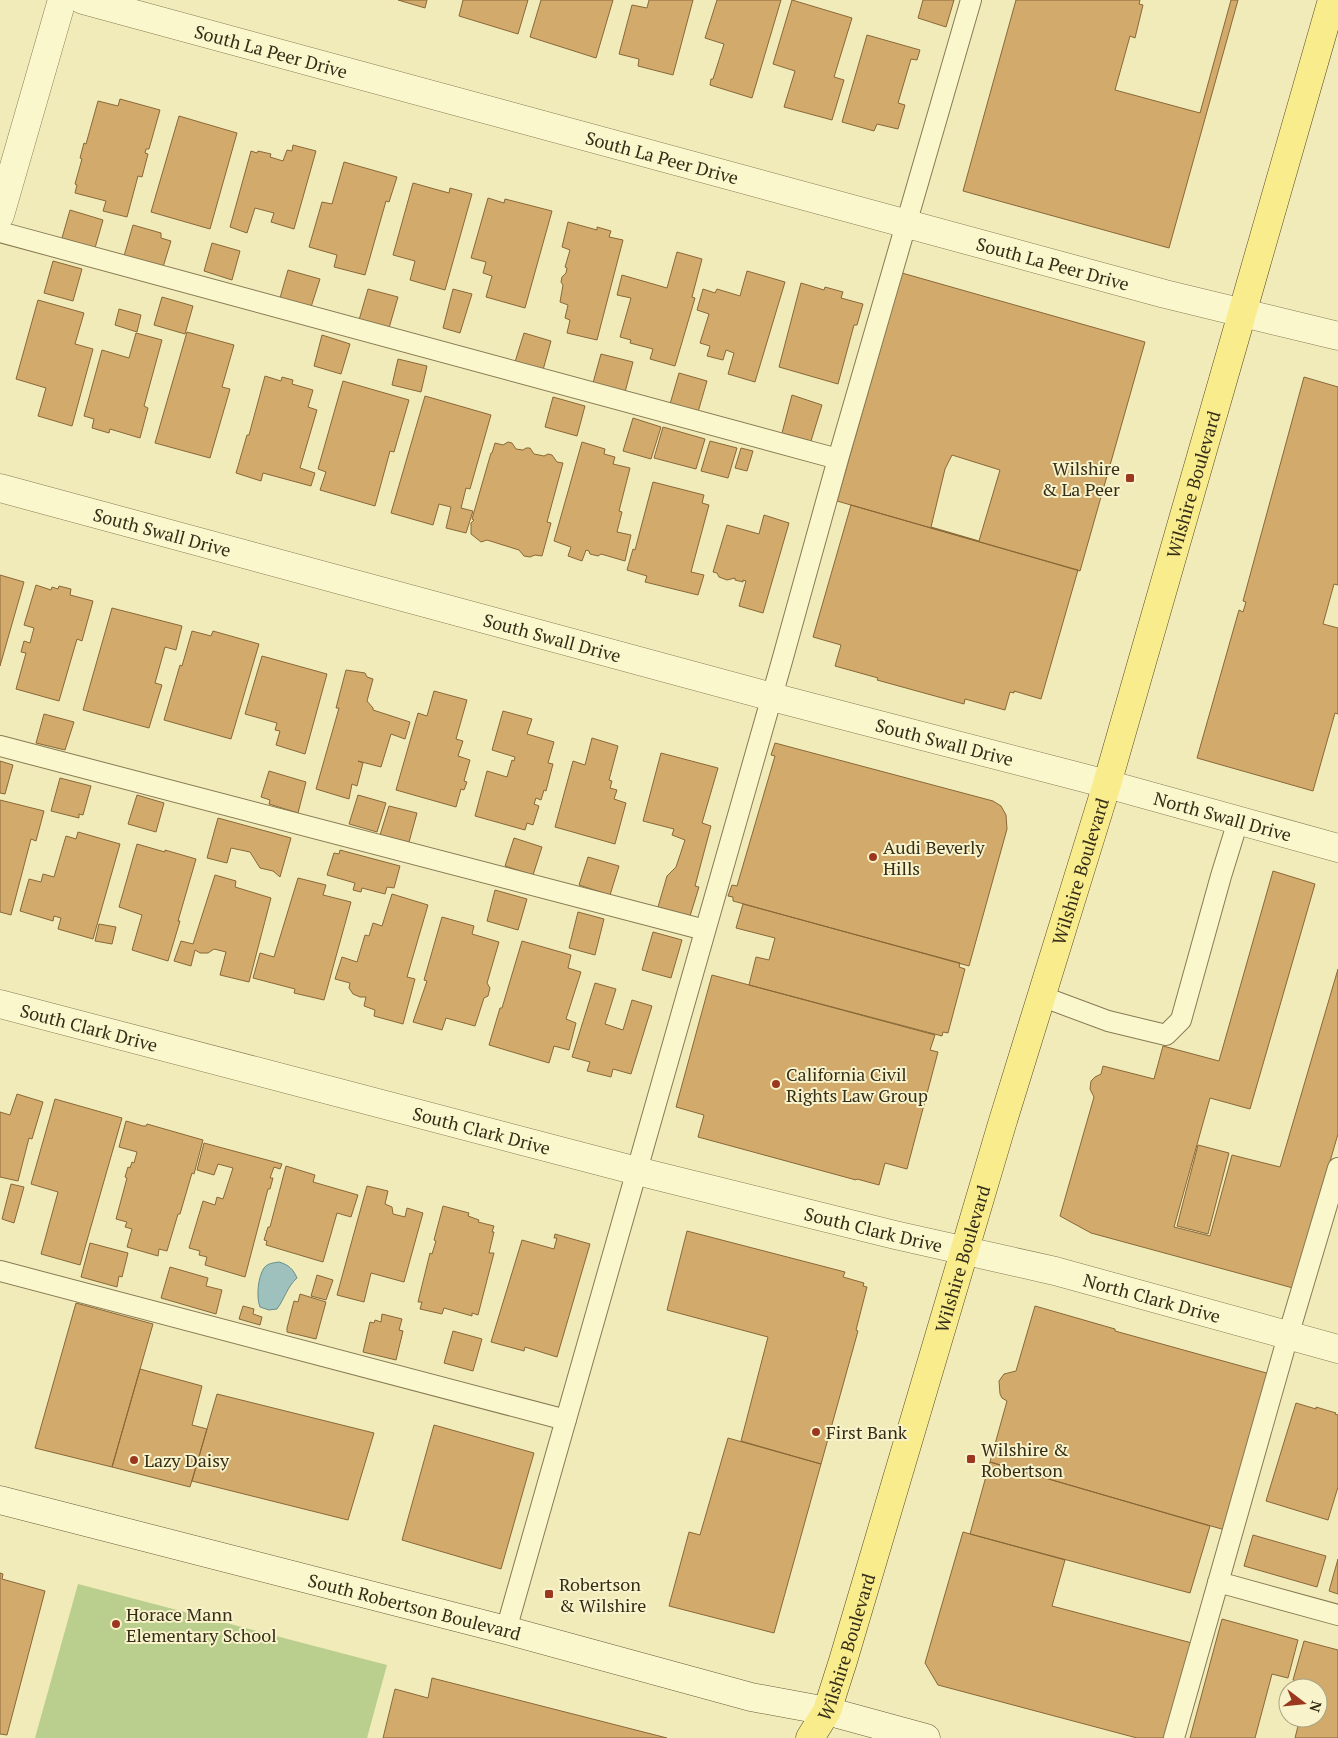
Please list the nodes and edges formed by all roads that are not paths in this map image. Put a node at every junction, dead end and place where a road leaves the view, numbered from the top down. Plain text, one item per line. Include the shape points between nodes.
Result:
1 (62, 0) edge
2 (83, 0) edge
3 (971, 0) edge
4 (1332, 0) edge
5 (0, 215) edge
6 (907, 224) junction
7 (0, 232) edge
8 (1242, 312) junction
9 (1338, 336) edge
10 (838, 459) junction
11 (0, 488) edge
12 (772, 697) junction
13 (0, 746) edge
14 (1107, 784) junction
15 (1238, 821) junction
16 (1338, 848) edge
17 (705, 930) junction
18 (1041, 996) junction
19 (0, 1004) edge
20 (1338, 1168) edge
21 (637, 1171) junction
22 (965, 1251) junction
23 (0, 1271) edge
24 (1288, 1336) junction
25 (1338, 1349) edge
26 (566, 1420) junction
27 (0, 1500) edge
28 (1218, 1582) junction
29 (1338, 1615) edge
30 (506, 1630) junction
31 (827, 1711) junction
32 (810, 1738) edge
33 (926, 1738) edge
34 (1174, 1738) edge

1 - 5 street
2 - 6 street, South La Peer Drive
3 - 6 lane
4 - 8 main road, Wilshire Boulevard
6 - 8 street, South La Peer Drive
6 - 10 lane
7 - 10 lane
8 - 9 street, South La Peer Drive
8 - 14 main road, Wilshire Boulevard
10 - 12 lane
11 - 12 street, South Swall Drive
12 - 14 street, South Swall Drive
12 - 17 lane
13 - 17 lane
14 - 15 street, North Swall Drive
14 - 18 main road, Wilshire Boulevard
15 - 16 street, North Swall Drive
15 - 18 lane via 1181,1020 1166,1035 1108,1021
17 - 21 lane
18 - 22 main road, Wilshire Boulevard
19 - 21 street, South Clark Drive
20 - 24 lane
21 - 22 street, South Clark Drive
21 - 26 lane
22 - 24 street, North Clark Drive via 1055,1271
22 - 31 main road, Wilshire Boulevard
23 - 26 lane
24 - 25 street, North Clark Drive
24 - 28 lane
26 - 30 lane
27 - 30 street, South Robertson Boulevard
28 - 29 lane
28 - 34 lane
30 - 31 street, South Robertson Boulevard via 750,1697
31 - 32 main road, Wilshire Boulevard
31 - 33 street, South Robertson Boulevard

